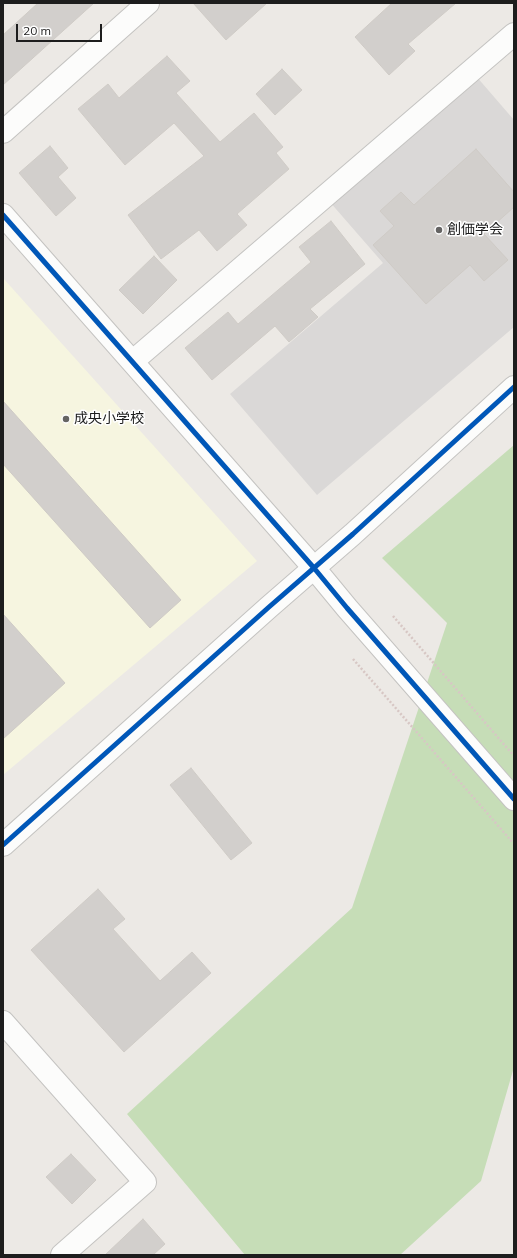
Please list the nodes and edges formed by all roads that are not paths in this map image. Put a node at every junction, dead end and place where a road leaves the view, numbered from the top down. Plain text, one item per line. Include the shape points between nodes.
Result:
1 (148, 3) edge
2 (514, 34) edge
3 (3, 132) edge
4 (3, 214) edge
5 (133, 362) junction
6 (514, 387) edge
7 (314, 568) junction
8 (514, 799) edge
9 (3, 845) edge
10 (3, 1022) edge
11 (62, 1255) edge

1 - 3 street
2 - 5 street
4 - 5 street
5 - 7 street
6 - 7 street
7 - 8 street
7 - 9 street
10 - 11 street via 145,1182

